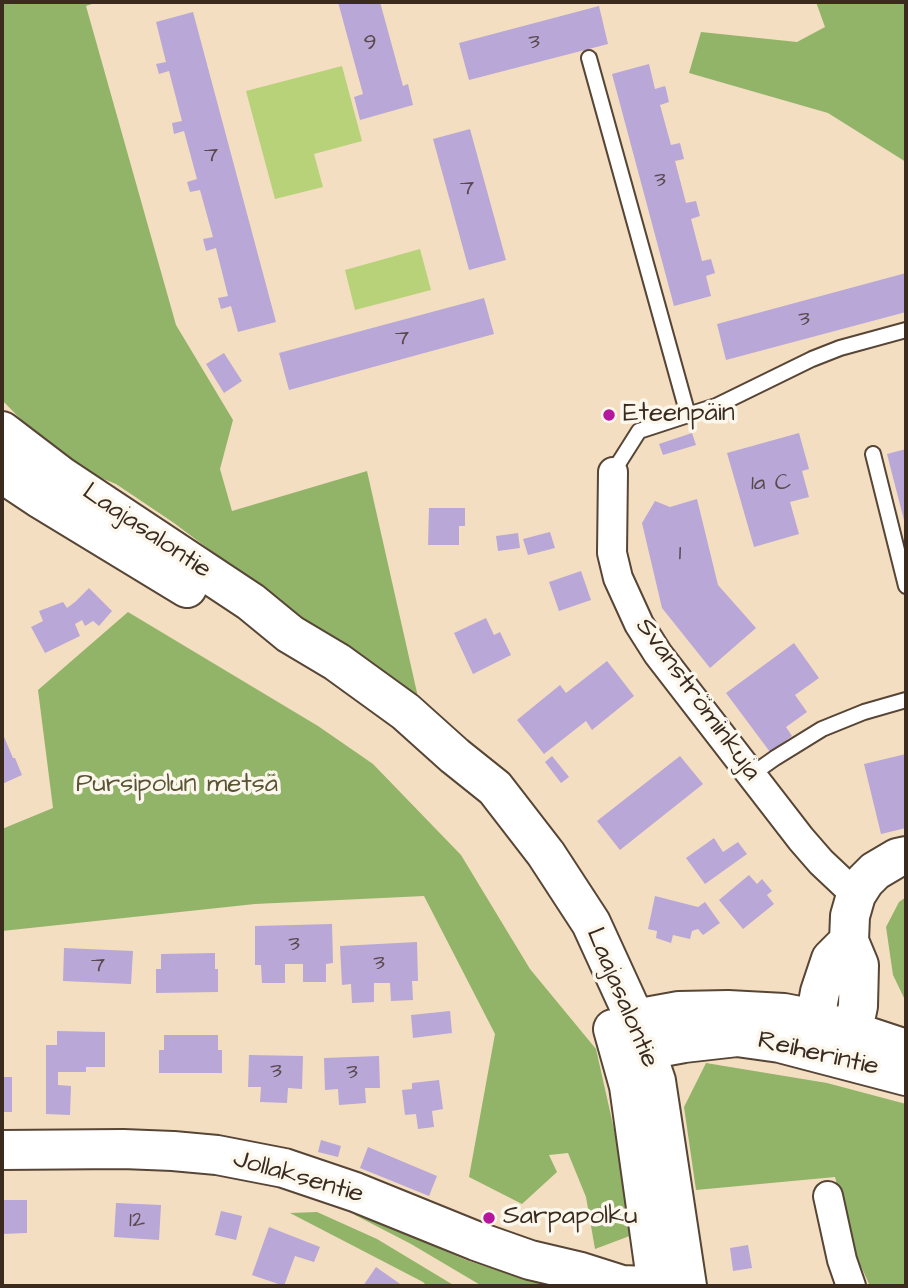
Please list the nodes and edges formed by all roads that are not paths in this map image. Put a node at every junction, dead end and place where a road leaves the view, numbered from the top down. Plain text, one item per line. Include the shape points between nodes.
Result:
1 (589, 58) dead end
2 (906, 330) edge
3 (688, 415) junction
4 (3, 433) edge
5 (873, 454) dead end
6 (2, 471) edge
7 (613, 472) joint
8 (906, 586) edge
9 (290, 634) junction
10 (906, 700) edge
11 (751, 775) junction
12 (906, 856) edge
13 (856, 895) junction
14 (831, 1035) junction
15 (633, 1037) junction
16 (906, 1049) edge
17 (906, 1076) edge
18 (2, 1150) edge
19 (828, 1196) dead end
20 (655, 1279) edge
21 (851, 1286) edge

1 - 3 lane
2 - 3 lane via 840,348
3 - 7 lane via 639,430
4 - 9 main road, Laajasalontie via 251,602
5 - 8 lane
6 - 9 main road, Laajasalontie via 239,620
7 - 11 street, Svanströminkuja via 612,553 626,598 658,654
9 - 15 main road, Laajasalontie via 406,712 455,756 548,890 574,935 606,1009
10 - 11 lane via 822,729
11 - 13 street, Svanströminkuja via 821,862
12 - 13 main road via 875,871
13 - 14 main road via 849,941 859,965 858,1006
14 - 15 main road, Reiherintie via 780,1043 737,1037 684,1043
14 - 16 main road, Reiherintie
14 - 17 main road, Reiherintie
15 - 20 main road, Laajasalontie via 656,1081
18 - 20 main road, Jollaksentie via 173,1151 284,1168 530,1260 581,1272
19 - 21 street

